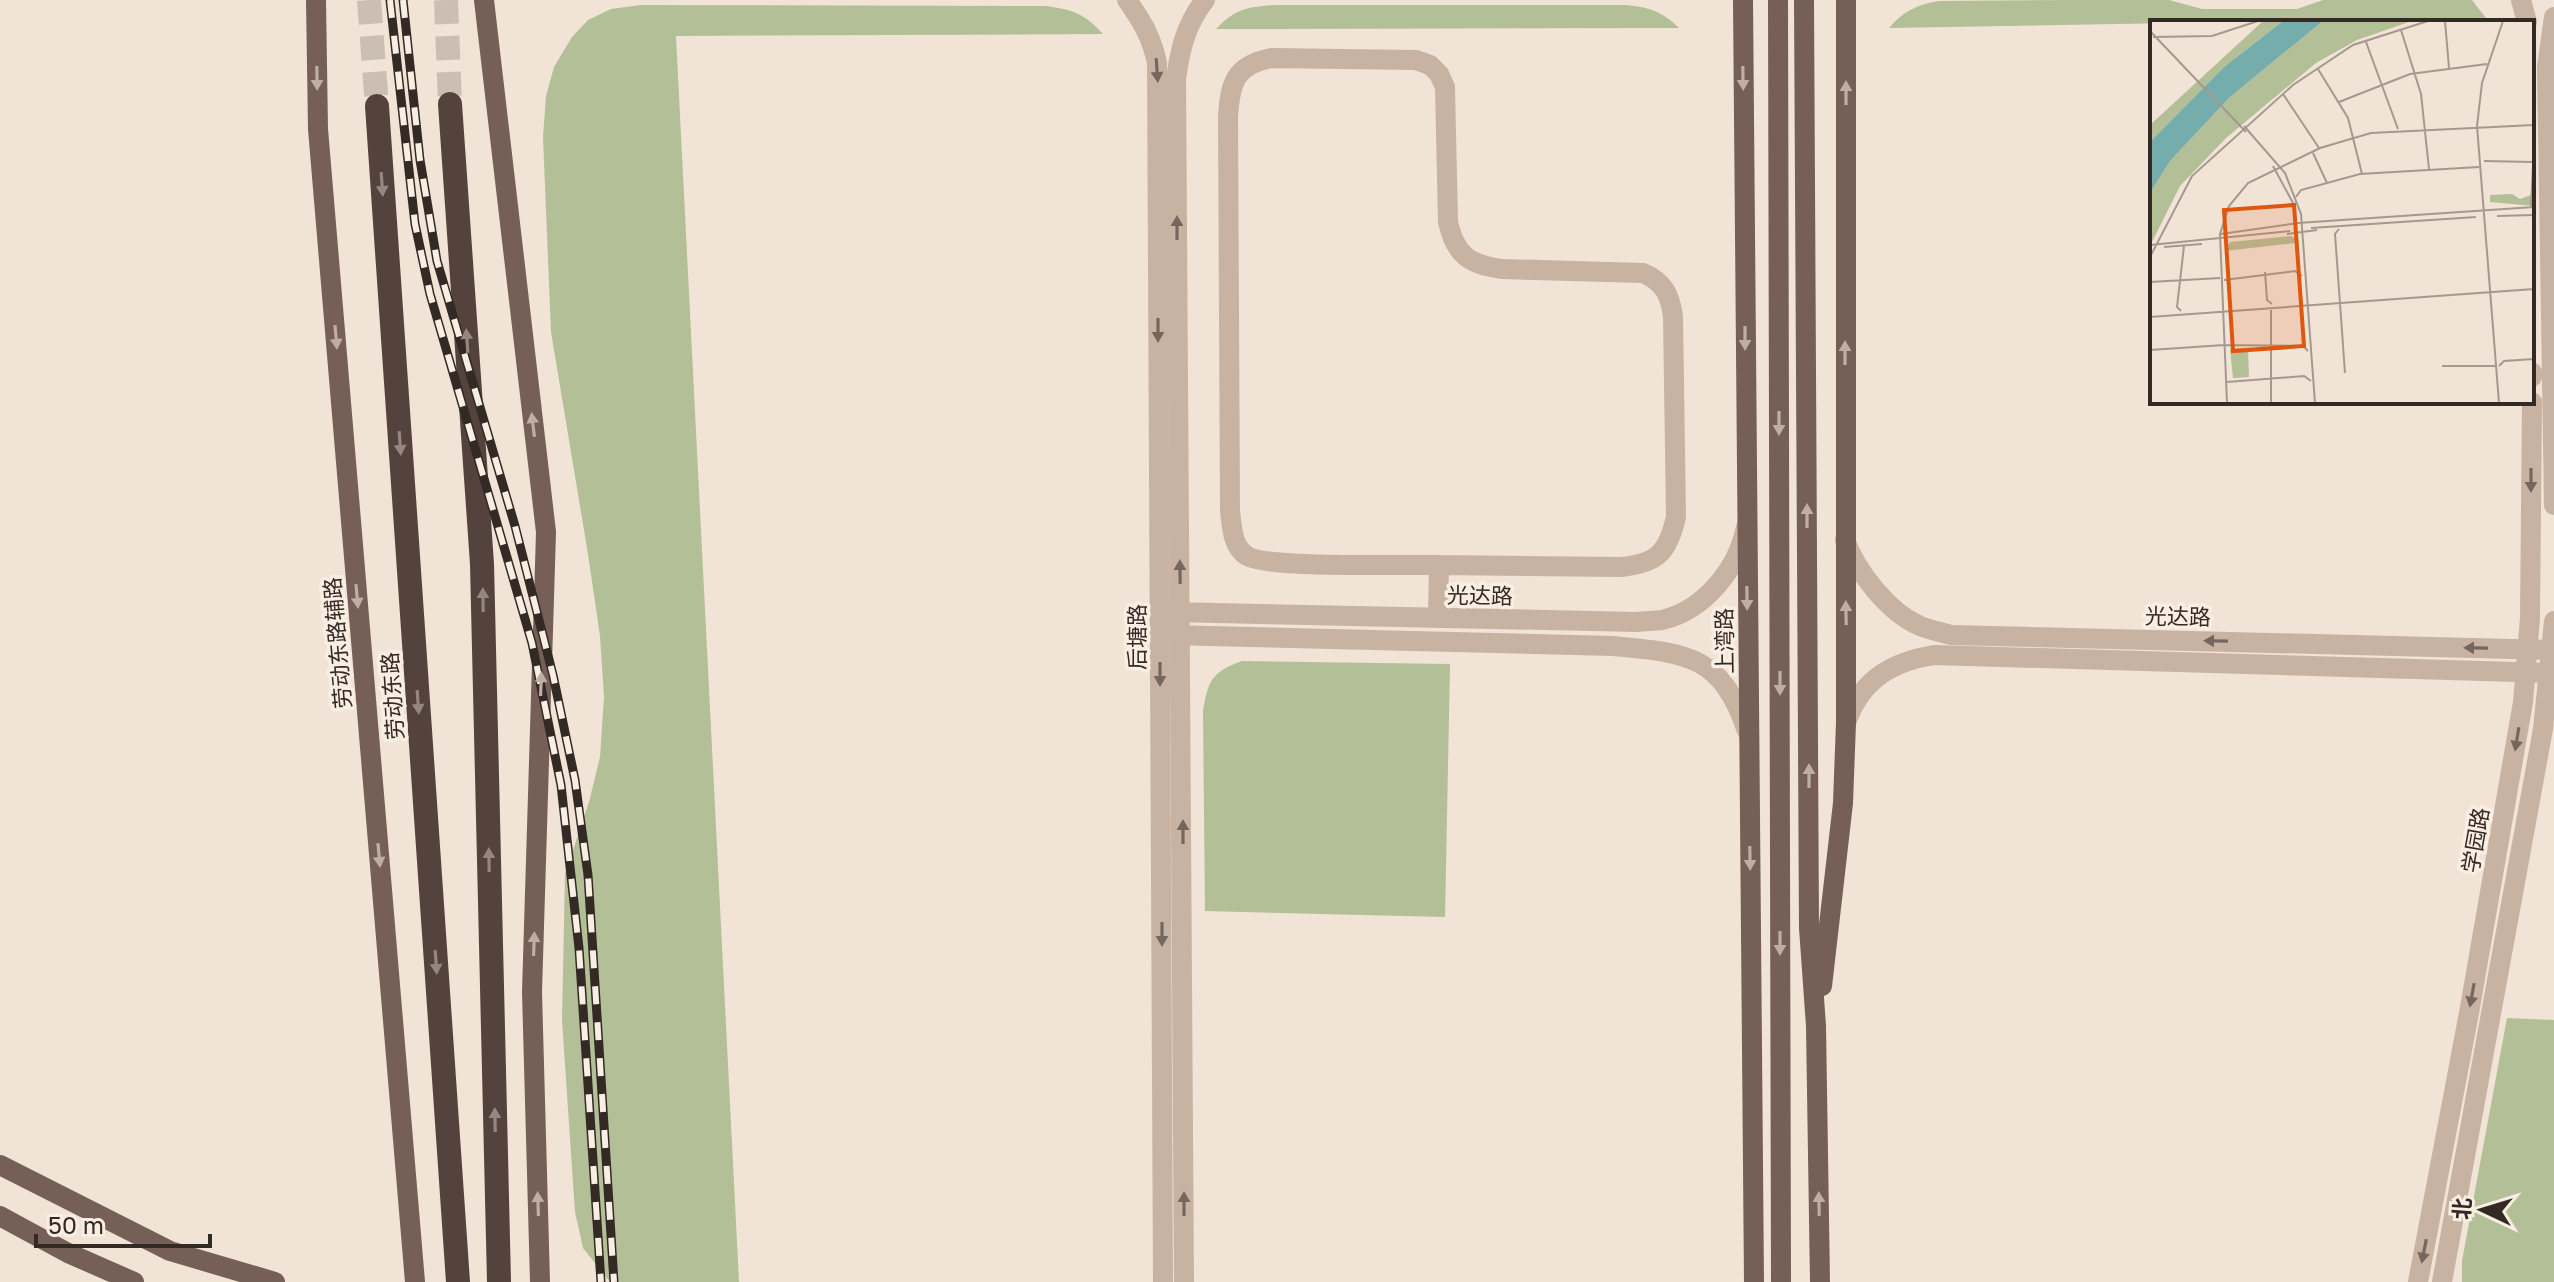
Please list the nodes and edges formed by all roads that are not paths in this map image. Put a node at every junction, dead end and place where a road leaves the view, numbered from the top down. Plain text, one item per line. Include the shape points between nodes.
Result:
1 (316, 0) edge
2 (484, 0) edge
3 (1127, 0) edge
4 (1205, 0) edge
5 (1743, 0) edge
6 (1778, 0) edge
7 (1804, 0) edge
8 (1846, 0) edge
9 (2521, 0) edge
10 (2554, 17) edge
11 (2526, 20) edge
12 (450, 104) tunnel mouth
13 (377, 106) tunnel mouth
14 (2532, 404) edge
15 (2554, 505) edge
16 (1746, 523) junction
17 (1845, 539) junction
18 (1439, 565) junction
19 (1160, 612) junction
20 (1181, 612) junction
21 (1438, 618) junction
22 (2554, 621) edge
23 (1160, 635) junction
24 (1181, 636) junction
25 (2528, 649) junction
26 (2553, 650) edge
27 (2526, 672) junction
28 (2552, 673) edge
29 (1846, 723) junction
30 (1749, 735) junction
31 (1816, 1026) junction
32 (0, 1165) edge
33 (0, 1216) edge
34 (134, 1282) edge
35 (275, 1282) edge
36 (415, 1282) edge
37 (458, 1282) edge
38 (499, 1282) edge
39 (540, 1282) edge
40 (1163, 1282) edge
41 (1184, 1282) edge
42 (1754, 1282) edge
43 (1781, 1282) edge
44 (1820, 1282) edge
45 (2418, 1282) edge
46 (2442, 1282) edge

1 -> 36 main road, 劳动东路辅路 via 318,129
39 -> 2 main road via 532,992 546,532
3 -> 19 street, 后塘路 via 1143,21 1157,63
20 -> 4 street, 后塘路 via 1176,79 1184,36
5 -> 16 main road, 上湾路
6 -> 43 main road
31 -> 7 main road via 1809,928
17 -> 8 main road
9 - 11 street
10 - 15 street via 2547,67
38 -> 12 highway via 482,564
13 -> 37 highway, 劳动东路
14 -> 25 street, 学园路
16 - 21 street, 光达路 via 1722,579 1704,599 1663,620
16 -> 30 main road, 上湾路
25 -> 17 street, 光达路 via 1951,635 1908,620 1857,566
29 -> 17 main road
18 - 18 street via 1622,567 1657,556 1671,538 1676,517 1670,299 1663,285 1643,273 1493,268 1459,251 1448,222 1445,87 1430,65 1399,58 1256,61 1233,80 1228,117 1230,511 1237,546 1247,556 1277,562
18 - 21 street
19 - 20 street, 光达路
19 - 23 street, 后塘路
20 - 21 street, 光达路
20 - 24 street, 后塘路
22 - 26 street, 学园路
23 - 24 street
23 -> 40 street, 后塘路
24 - 30 street via 1661,650 1696,660 1726,684
41 -> 24 street, 后塘路
25 - 26 street, 光达路
25 - 27 street, 学园路
26 - 28 street, 学园路
27 - 28 street, 光达路
27 - 29 street, 光达路 via 1934,655 1888,670 1851,707
27 -> 45 street, 学园路
28 - 46 street, 学园路
29 - 31 main road via 1843,803
30 -> 42 main road, 上湾路
44 -> 31 main road
32 - 35 main road via 170,1251
33 - 34 main road

